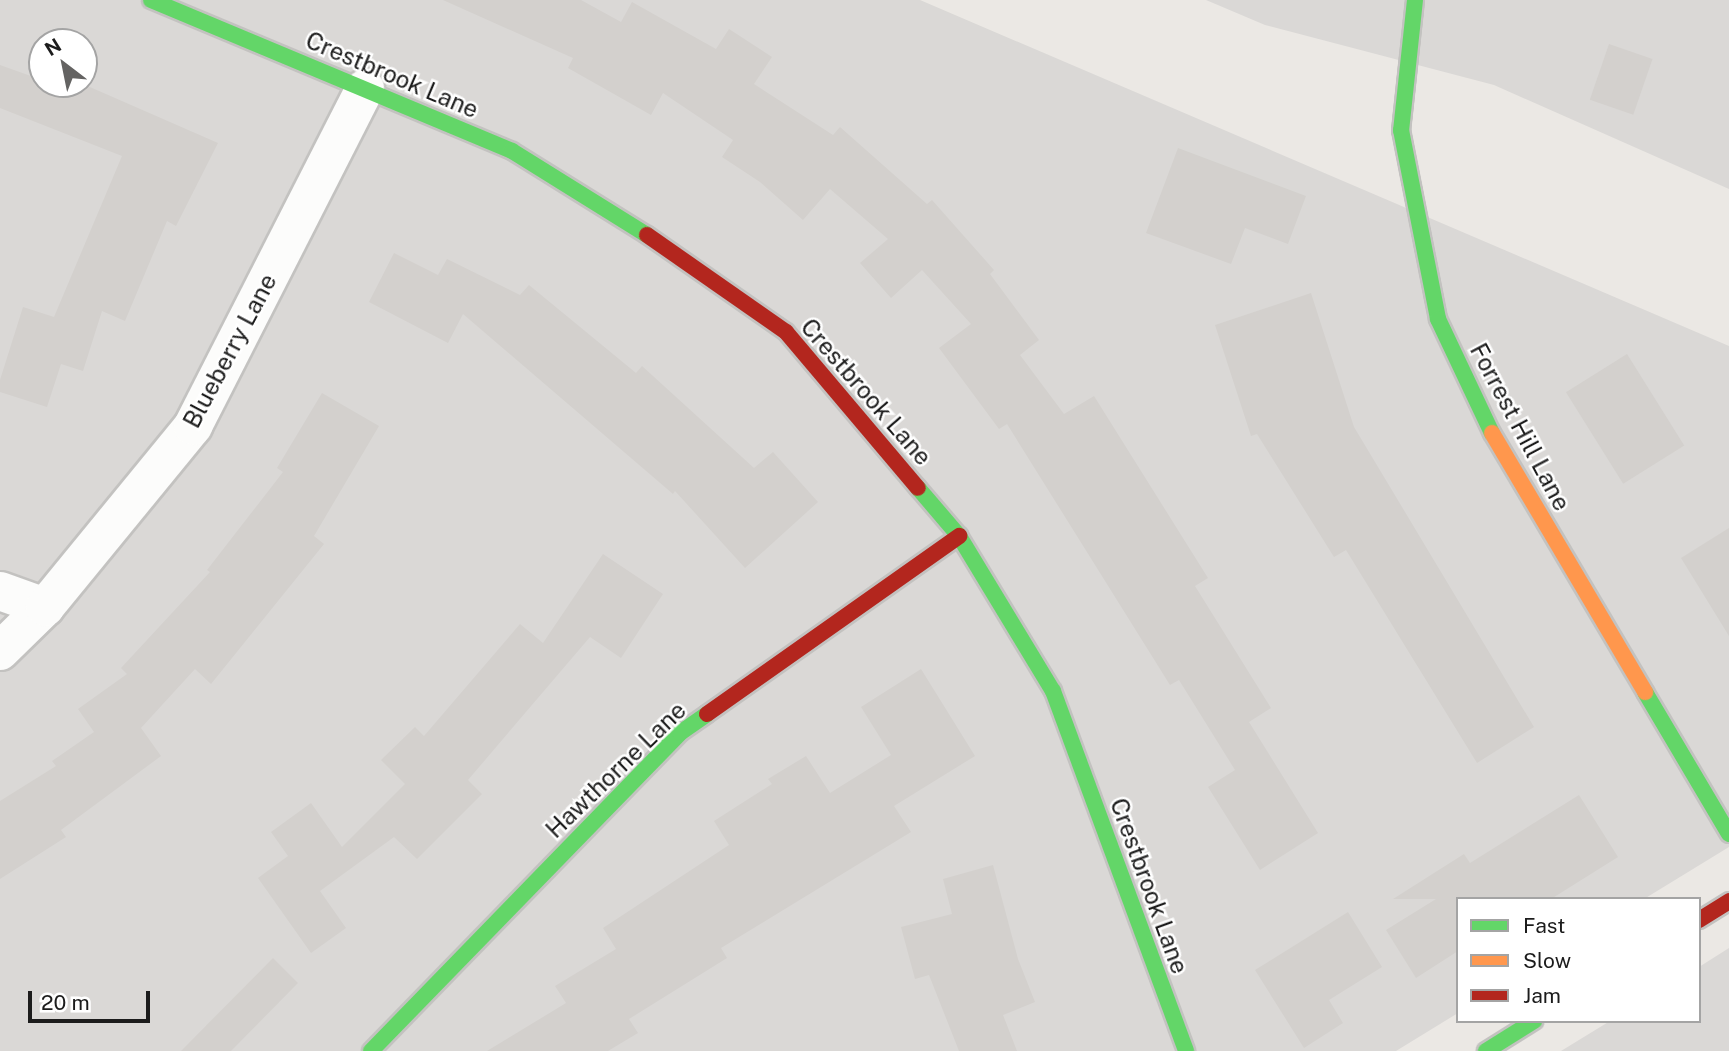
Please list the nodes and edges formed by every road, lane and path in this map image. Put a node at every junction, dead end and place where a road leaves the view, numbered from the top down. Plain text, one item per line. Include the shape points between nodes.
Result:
1 (151, 0) edge
2 (1415, 0) edge
3 (365, 88) junction
4 (959, 536) junction
5 (0, 591) edge
6 (45, 607) junction
7 (0, 651) edge
8 (1729, 834) edge
9 (1729, 901) edge
10 (1701, 919) edge
11 (1531, 1023) edge
12 (375, 1050) edge
13 (1186, 1051) edge
14 (1486, 1051) edge

1 - 3 street, Crestbrook Lane
2 - 8 street, Forrest Hill Lane via 1401,130 1438,318 1487,425
3 - 4 street, Crestbrook Lane via 512,150 649,236 786,332
3 - 6 street, Blueberry Lane via 193,426
4 - 12 street, Hawthorne Lane via 680,733
4 - 13 street, Crestbrook Lane via 1053,691
5 - 6 street
6 - 7 street, Blueberry Lane
9 - 10 street
11 - 14 street

